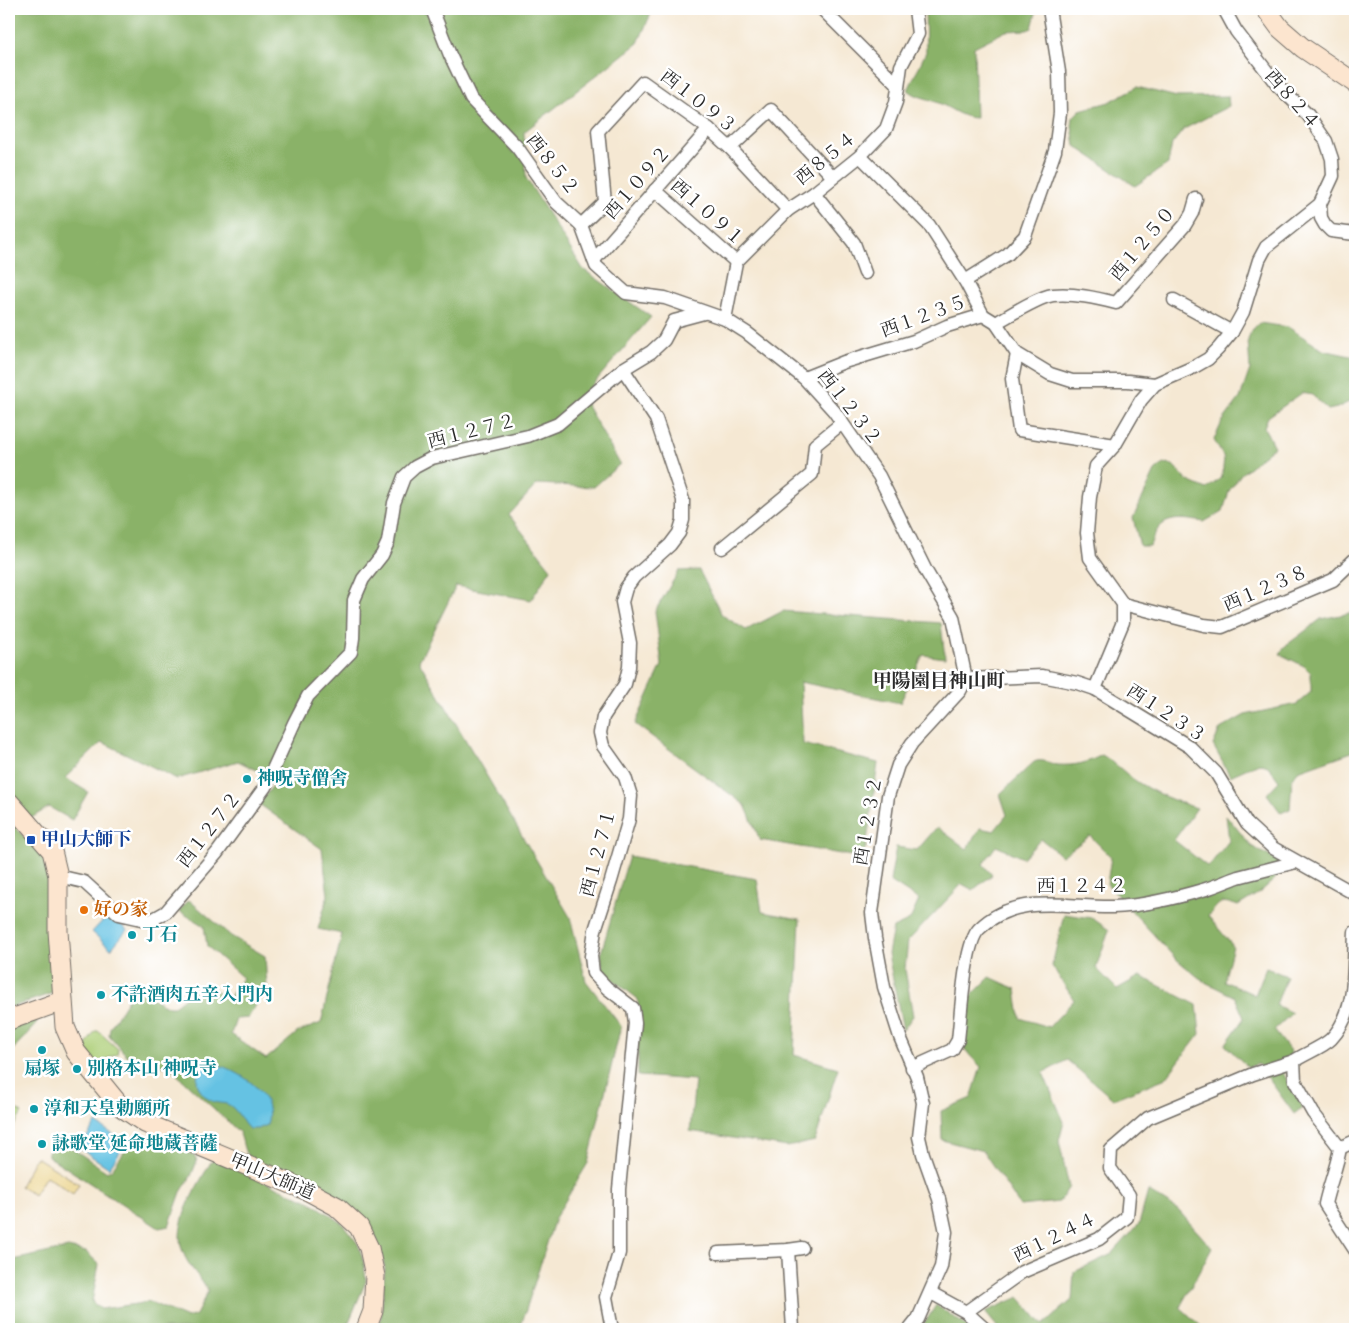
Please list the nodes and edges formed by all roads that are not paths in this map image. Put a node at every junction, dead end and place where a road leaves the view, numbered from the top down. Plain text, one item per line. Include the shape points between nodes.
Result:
1 (432, 9) edge
2 (822, 9) edge
3 (915, 9) edge
4 (1049, 9) edge
5 (1224, 9) edge
6 (1266, 9) edge
7 (1355, 83) edge
8 (898, 85) junction
9 (709, 129) junction
10 (730, 148) junction
11 (860, 156) junction
12 (833, 177) junction
13 (655, 190) junction
14 (814, 193) junction
15 (1196, 199) dead end
16 (1320, 204) junction
17 (788, 210) junction
18 (581, 225) junction
19 (1355, 234) edge
20 (594, 260) junction
21 (736, 262) junction
22 (865, 273) dead end
23 (965, 281) junction
24 (1174, 300) dead end
25 (704, 314) junction
26 (983, 315) junction
27 (725, 319) junction
28 (996, 323) junction
29 (1232, 332) junction
30 (1017, 354) junction
31 (623, 369) junction
32 (804, 378) junction
33 (1155, 384) junction
34 (842, 423) junction
35 (1115, 445) junction
36 (722, 548) dead end
37 (1355, 559) edge
38 (1123, 604) junction
39 (966, 679) junction
40 (1095, 689) junction
41 (9, 802) edge
42 (1296, 862) junction
43 (58, 876) junction
44 (1355, 894) edge
45 (1355, 932) edge
46 (62, 1002) junction
47 (9, 1020) edge
48 (1294, 1060) junction
49 (912, 1068) junction
50 (1355, 1142) edge
51 (1340, 1148) junction
52 (802, 1248) dead end
53 (788, 1250) junction
54 (1355, 1250) edge
55 (718, 1253) dead end
56 (931, 1293) junction
57 (966, 1312) junction
58 (366, 1329) edge
59 (612, 1329) edge
60 (793, 1329) edge
61 (910, 1329) edge
62 (985, 1329) edge

1 - 18 street, 西８５２ via 470,99 517,148 556,202
2 - 8 street
3 - 8 street, 西８５４ via 918,34 901,66
4 - 23 street via 1059,72 1060,113 1055,151 1025,236 1008,254
5 - 16 street, 西８２４ via 1236,31 1278,86 1308,115 1326,141 1333,176
6 - 7 street via 1280,28 1303,48
8 - 11 street, 西８５４ via 896,102 886,129
9 - 10 street, 西１０９３
9 - 13 street, 西１０９２
9 - 18 street, 西１０９３ via 643,82 598,130 606,202
10 - 12 street via 771,110
10 - 17 street, 西１０９３
11 - 12 street, 西８５４
11 - 23 street via 929,225
12 - 14 street, 西８５４
13 - 20 street, 西１０９２
13 - 21 street, 西１０９１
14 - 17 street, 西８５４
14 - 22 street via 854,243
15 - 28 street, 西１２５０ via 1185,225 1116,303 1085,296 1052,295 1020,308
16 - 19 street via 1321,218 1331,231
16 - 29 street via 1266,247 1243,312
17 - 21 street, 西８５４
18 - 20 street, 西８５２
20 - 25 street, 西８５２ via 596,266 626,293 666,298
21 - 27 street
23 - 26 street
24 - 29 street
25 - 27 street, 西１２３２
25 - 31 street via 674,321 664,340
26 - 28 street, 西１２３５
26 - 32 street, 西１２３５ via 947,326 914,342 844,362
27 - 32 street, 西１２３２
28 - 30 street, 西１２３５
29 - 33 street via 1208,359
30 - 33 street, 西１２３５ via 1050,374 1072,381
30 - 35 street via 1012,379 1019,430
31 - 43 street, 西１２７２ via 558,424 528,436 432,458 404,477 394,503 388,542 363,579 354,600 351,652 308,696 264,787 217,852 166,912 150,921 119,914 84,882
31 - 59 street, 西１２７１ via 656,419 683,500 683,520 670,545 626,588 622,602 630,643 629,667 625,684 603,717 600,733 603,746 625,777 631,796 629,819 595,930 591,956 593,973 633,1008 635,1023 619,1189 619,1253 606,1297
32 - 34 street, 西１２３２
33 - 35 street via 1141,400
34 - 36 street via 815,446 812,474
34 - 39 street, 西１２３２ via 879,476 926,571 953,617
35 - 38 street via 1096,466 1086,533 1090,558
37 - 38 street, 西１２３８ via 1333,580 1222,626 1204,626
38 - 40 street via 1123,622
39 - 40 street, 西１２３３ via 1042,676
39 - 49 street, 西１２３２ via 960,691 912,743 898,765 888,796 872,912 884,987
40 - 42 street, 西１２３３ via 1190,747 1216,773 1247,824 1273,848
41 - 43 street, 甲山大師道 via 52,850
42 - 44 street, 西１２３３
42 - 49 street, 西１２４２ via 1205,890 1149,903 1113,907 1022,905 996,916 977,930 969,949 958,1040 952,1050
43 - 46 street, 甲山大師道
45 - 48 street, 西１２４４ via 1352,995 1345,1018 1330,1039
46 - 47 street
46 - 58 street, 甲山大師道 via 64,1027 76,1052 120,1106 145,1124 308,1191 336,1206 359,1227 370,1248 375,1276 373,1311
48 - 51 street via 1295,1081 1313,1113
48 - 57 street, 西１２４４ via 1148,1118 1111,1150 1110,1168 1129,1195 1127,1217 1099,1239 1022,1272
49 - 56 street, 西１２３２ via 922,1103 919,1138 940,1199 946,1232 941,1267
50 - 51 street
51 - 54 street via 1325,1204
52 - 53 street
53 - 55 street
53 - 60 street
56 - 57 street
56 - 61 street, 西１２３２
57 - 62 street

